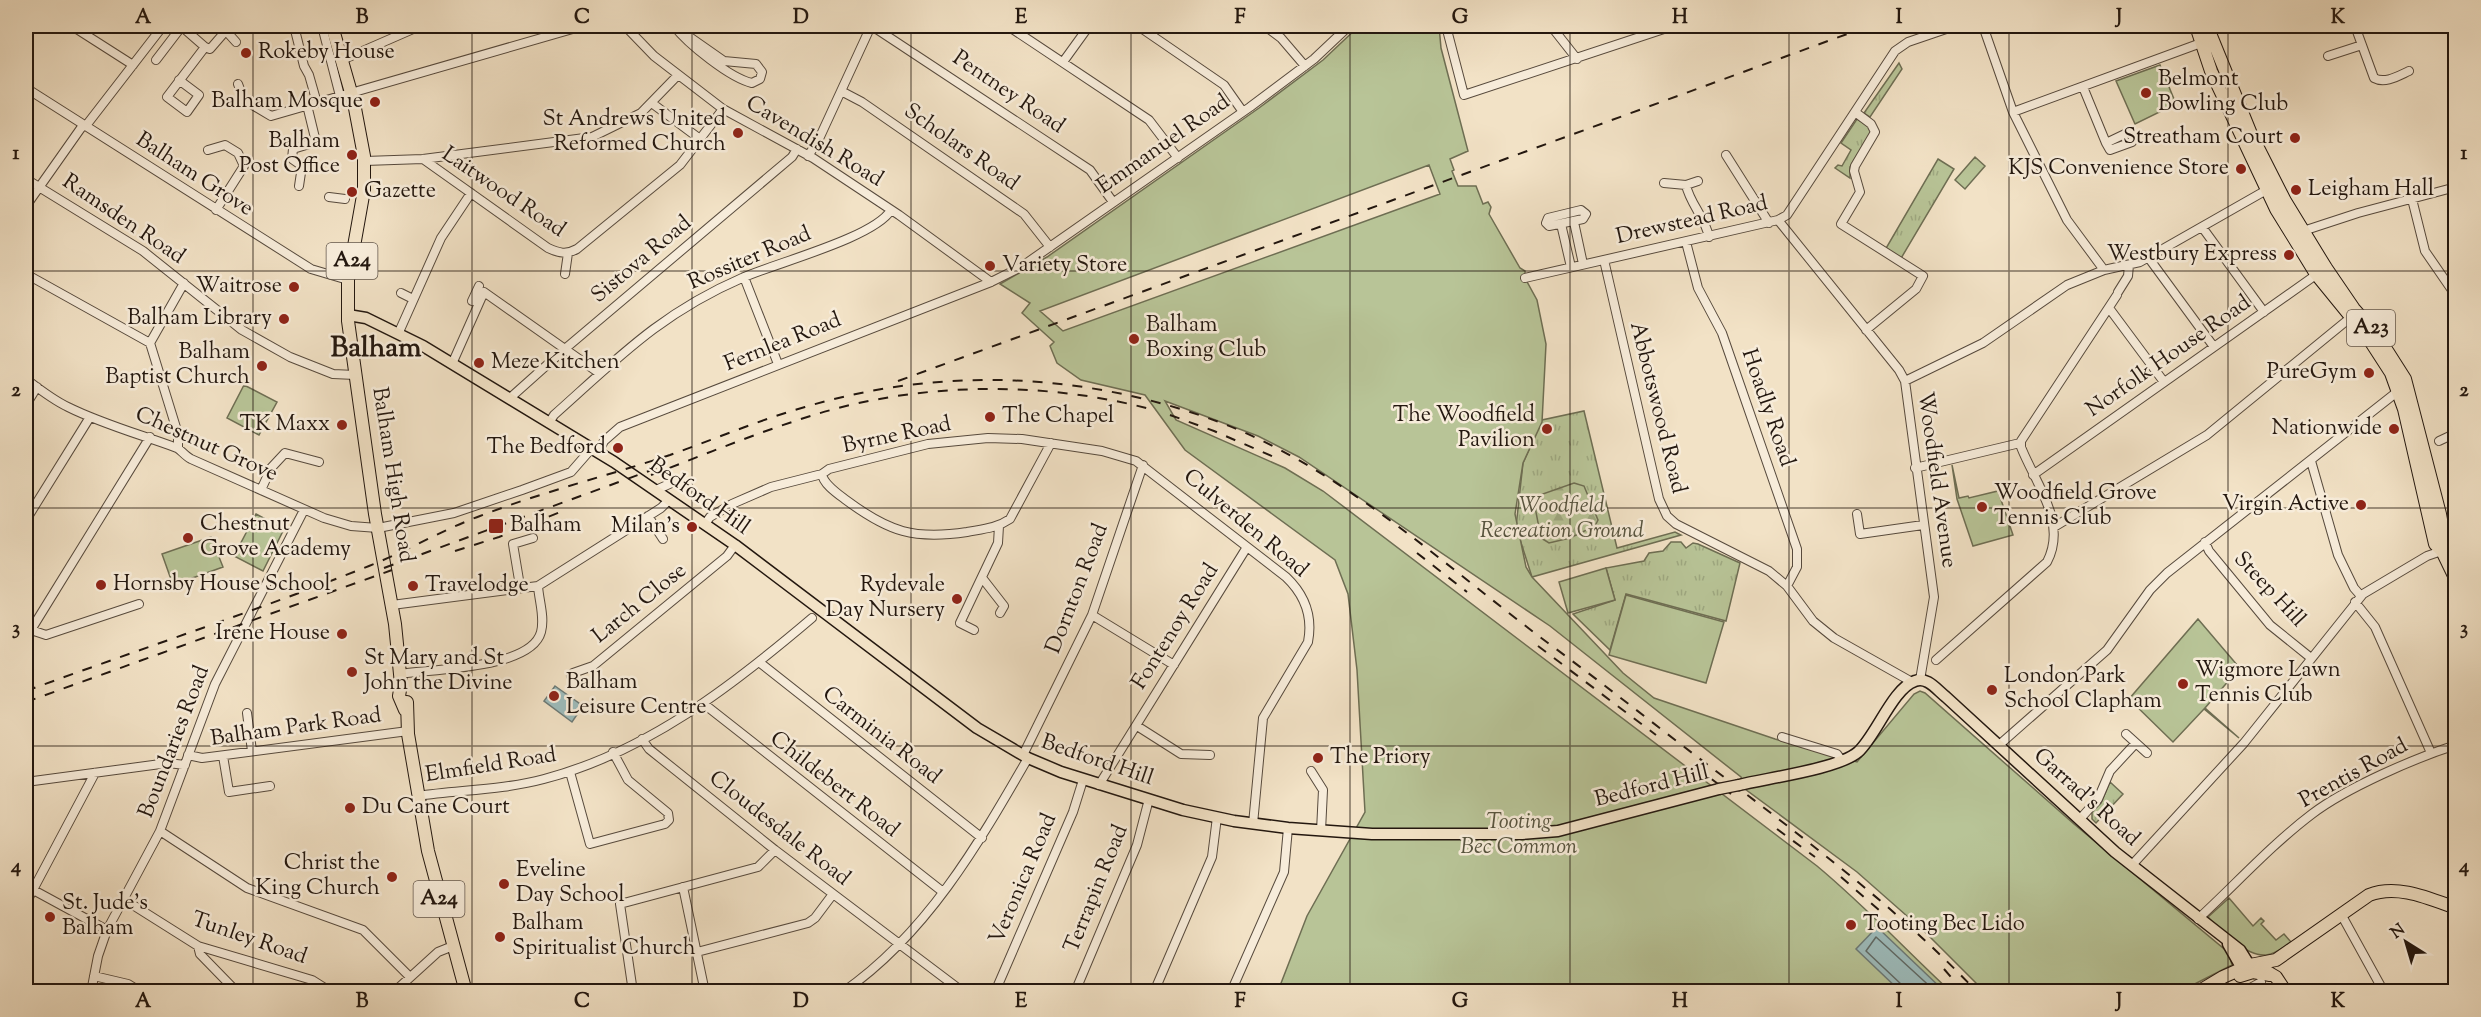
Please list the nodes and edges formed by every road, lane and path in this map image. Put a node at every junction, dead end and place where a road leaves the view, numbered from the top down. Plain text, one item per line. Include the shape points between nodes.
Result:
1 (72, 26) edge
2 (163, 26) edge
3 (182, 26) edge
4 (294, 26) edge
5 (322, 26) edge
6 (332, 26) edge
7 (420, 26) edge
8 (583, 26) edge
9 (625, 26) edge
10 (674, 26) edge
11 (872, 26) edge
12 (1008, 26) edge
13 (1089, 26) edge
14 (1138, 26) edge
15 (1265, 26) edge
16 (1349, 26) edge
17 (1446, 26) edge
18 (1551, 26) edge
19 (1673, 26) edge
20 (1955, 26) edge
21 (1983, 26) edge
22 (2196, 26) edge
23 (2207, 26) edge
24 (2355, 26) edge
25 (228, 29) edge
26 (236, 42) dead end
27 (2201, 43) junction
28 (2362, 45) junction
29 (205, 46) junction
30 (2328, 56) dead end
31 (1577, 59) junction
32 (156, 60) dead end
33 (342, 60) junction
34 (1063, 62) junction
35 (133, 65) junction
36 (1305, 66) junction
37 (2409, 71) dead end
38 (677, 76) junction
39 (178, 80) dead end
40 (238, 84) dead end
41 (2083, 87) junction
42 (26, 88) edge
43 (841, 91) junction
44 (345, 95) junction
45 (317, 103) junction
46 (653, 104) junction
47 (307, 105) junction
48 (723, 109) junction
49 (1243, 112) junction
50 (1855, 112) junction
51 (2013, 112) junction
52 (84, 126) junction
53 (700, 139) junction
54 (2106, 143) dead end
55 (797, 149) junction
56 (208, 150) dead end
57 (1726, 155) dead end
58 (808, 156) junction
59 (437, 157) junction
60 (1178, 158) junction
61 (423, 159) junction
62 (364, 161) junction
63 (436, 168) junction
64 (26, 179) edge
65 (1698, 181) dead end
66 (1664, 183) dead end
67 (1686, 185) junction
68 (299, 186) dead end
69 (40, 187) junction
70 (2271, 187) junction
71 (2456, 187) edge
72 (471, 193) junction
73 (329, 197) dead end
74 (2412, 199) junction
75 (353, 201) junction
76 (1113, 202) junction
77 (26, 206) edge
78 (216, 210) junction
79 (891, 210) junction
80 (1574, 222) junction
81 (1774, 222) junction
82 (1562, 224) junction
83 (2202, 227) junction
84 (2297, 233) junction
85 (1709, 237) junction
86 (1686, 242) junction
87 (1050, 247) junction
88 (568, 253) junction
89 (2148, 257) junction
90 (1604, 260) junction
91 (1584, 264) junction
92 (2129, 265) junction
93 (1571, 267) junction
94 (2104, 270) junction
95 (2321, 271) junction
96 (26, 274) edge
97 (565, 274) dead end
98 (744, 277) junction
99 (1525, 279) dead end
100 (348, 280) junction
101 (991, 282) junction
102 (184, 283) junction
103 (401, 293) dead end
104 (2456, 296) edge
105 (413, 299) junction
106 (2109, 308) junction
107 (2264, 312) junction
108 (348, 315) junction
109 (2350, 318) junction
110 (1866, 330) junction
111 (399, 332) junction
112 (150, 343) junction
113 (2214, 347) junction
114 (566, 348) junction
115 (452, 364) junction
116 (778, 364) junction
117 (599, 373) junction
118 (355, 375) junction
119 (26, 379) edge
120 (1905, 381) junction
121 (2164, 382) junction
122 (37, 387) junction
123 (2397, 392) junction
124 (510, 398) junction
125 (26, 405) edge
126 (90, 417) junction
127 (549, 423) junction
128 (2456, 433) edge
129 (150, 437) junction
130 (2439, 441) dead end
131 (1051, 443) junction
132 (2020, 443) junction
133 (178, 448) junction
134 (595, 450) junction
135 (2311, 461) junction
136 (319, 462) dead end
137 (1143, 465) junction
138 (1915, 468) junction
139 (822, 474) junction
140 (2033, 475) junction
141 (676, 481) dead end
142 (261, 490) junction
143 (656, 490) junction
144 (669, 500) junction
145 (304, 510) junction
146 (1857, 514) dead end
147 (648, 516) junction
148 (26, 520) edge
149 (705, 524) junction
150 (1923, 525) junction
151 (999, 526) junction
152 (2054, 527) junction
153 (378, 528) junction
154 (533, 538) dead end
155 (663, 539) dead end
156 (735, 546) junction
157 (2456, 546) edge
158 (1247, 547) junction
159 (2207, 547) junction
160 (2442, 551) junction
161 (983, 579) junction
162 (2456, 580) edge
163 (520, 586) junction
164 (538, 586) junction
165 (1787, 586) junction
166 (2358, 599) junction
167 (139, 604) dead end
168 (392, 605) junction
169 (1000, 614) dead end
170 (1092, 615) junction
171 (26, 617) edge
172 (812, 618) dead end
173 (33, 626) junction
174 (974, 630) dead end
175 (26, 638) edge
176 (2311, 658) junction
177 (1936, 660) dead end
178 (759, 662) junction
179 (1174, 665) junction
180 (401, 679) junction
181 (1916, 681) junction
182 (577, 684) dead end
183 (704, 704) junction
184 (247, 713) dead end
185 (1137, 726) junction
186 (408, 731) junction
187 (2126, 734) dead end
188 (1782, 737) dead end
189 (642, 739) junction
190 (2135, 744) junction
191 (2456, 745) edge
192 (1999, 746) junction
193 (252, 751) junction
194 (613, 752) junction
195 (2147, 753) dead end
196 (2431, 753) junction
197 (1210, 754) dead end
198 (188, 755) junction
199 (223, 756) junction
200 (1025, 756) junction
201 (1842, 761) junction
202 (185, 765) junction
203 (1311, 771) dead end
204 (570, 772) junction
205 (95, 773) junction
206 (1083, 780) junction
207 (26, 782) edge
208 (1099, 785) junction
209 (270, 786) dead end
210 (417, 796) junction
211 (1149, 800) junction
212 (1216, 817) junction
213 (2080, 819) junction
214 (1253, 824) junction
215 (1288, 828) junction
216 (160, 831) junction
217 (1321, 831) junction
218 (982, 838) junction
219 (775, 850) junction
220 (2132, 865) junction
221 (29, 887) edge
222 (683, 887) junction
223 (943, 892) junction
224 (833, 894) junction
225 (125, 900) junction
226 (26, 903) edge
227 (2456, 908) edge
228 (2341, 914) junction
229 (2198, 919) junction
230 (107, 930) junction
231 (899, 943) junction
232 (198, 946) junction
233 (453, 946) junction
234 (697, 952) junction
235 (2276, 960) junction
236 (2256, 973) junction
237 (94, 976) junction
238 (410, 977) junction
239 (2202, 990) edge
240 (91, 992) edge
241 (141, 992) edge
242 (237, 992) edge
243 (331, 992) edge
244 (394, 992) edge
245 (465, 992) edge
246 (633, 992) edge
247 (705, 992) edge
248 (843, 992) edge
249 (963, 992) edge
250 (995, 992) edge
251 (1076, 992) edge
252 (1154, 992) edge
253 (1231, 992) edge
254 (2243, 992) edge
255 (2286, 992) edge
256 (2384, 992) edge

1 - 35 street
2 - 35 street
3 - 29 street
3 - 32 street
4 - 45 street
5 - 44 street
6 - 33 highway, Balham High Road / A24
7 - 33 street
8 - 44 street
9 - 38 street, Cavendish Road
10 - 10 street via 726,62 756,64 761,69 760,79 752,83 742,79 687,41
11 - 43 street
11 - 76 street, Pentney Road via 1090,170
12 - 34 street
13 - 34 street
14 - 49 street via 1224,85
15 - 36 street
16 - 36 street, Emmanuel Road
17 - 31 street via 1464,95
18 - 31 street
19 - 31 street
20 - 50 street, Drewstead Road via 1908,42 1895,51
21 - 51 street
22 - 27 highway, A23
23 - 70 highway, A23
24 - 28 street
25 - 26 street
25 - 29 street via 210,49
27 - 41 street
27 - 70 highway, A23
28 - 30 street
28 - 37 street via 2376,80
29 - 39 street
33 - 44 highway, Balham High Road / A24
34 - 60 street via 1149,120
35 - 52 street
36 - 49 street, Emmanuel Road
38 - 46 street
38 - 48 street, Cavendish Road
40 - 47 street via 244,100 271,116
41 - 51 street
41 - 54 street
42 - 52 street, Balham Grove
43 - 58 street
43 - 87 street, Scholars Road via 1024,214
44 - 45 street
44 - 62 highway, Balham High Road / A24
45 - 47 street
46 - 53 street
46 - 59 street via 623,124 592,137
47 - 68 street via 316,142 293,149 292,159 302,166
48 - 53 street, Laitwood Road
48 - 55 street, Cavendish Road
49 - 60 street, Emmanuel Road
50 - 81 street, Drewstead Road via 1787,215
50 - 110 street via 1875,132 1854,171 1860,192 1841,224 1923,276 1911,294
51 - 94 street via 2067,220
52 - 69 street
52 - 78 street, Balham Grove
53 - 88 street, Laitwood Road via 680,165
55 - 58 street, Cavendish Road
55 - 114 street, Sistova Road via 774,173
56 - 78 street via 225,145 238,153 244,166
57 - 81 street, Woodfield Avenue
58 - 79 street, Cavendish Road
59 - 61 street
59 - 63 street
60 - 76 street, Emmanuel Road
61 - 62 street
61 - 63 street, Laitwood Road
62 - 75 highway, Balham High Road / A24
63 - 72 street, Laitwood Road
64 - 69 street, Ramsden Road
65 - 67 street
66 - 67 street
67 - 85 street
69 - 77 street
69 - 102 street, Ramsden Road via 117,232
70 - 83 street
70 - 84 highway, A23
71 - 74 street
72 - 88 street, Laitwood Road via 548,248
72 - 105 street via 441,238
73 - 75 street
74 - 84 street
74 - 104 street via 2425,251
75 - 100 highway, Balham High Road / A24
76 - 87 street, Emmanuel Road
78 - 100 street, Balham Grove via 311,269
79 - 98 street, Rossiter Road via 884,218 839,241
79 - 101 street, Cavendish Road
80 - 82 street
80 - 82 street via 1583,219 1584,211 1545,220 1549,226
80 - 91 street
81 - 85 street, Drewstead Road
81 - 110 street, Woodfield Avenue
82 - 93 street
83 - 89 street
83 - 107 street
84 - 95 highway, A23
85 - 86 street, Drewstead Road
86 - 90 street, Drewstead Road
86 - 165 street, Hoadly Road via 1698,288 1722,333 1797,549 1797,567
87 - 101 street, Emmanuel Road
88 - 97 street
89 - 92 street
89 - 113 street
90 - 91 street, Drewstead Road
90 - 165 street, Abbotswood Road via 1662,507 1676,524 1755,562
91 - 93 street, Drewstead Road
92 - 94 street
92 - 106 street via 2128,276
93 - 99 street, Drewstead Road
94 - 120 street via 2067,285 1983,343
95 - 107 street, Norfolk House Road
95 - 109 highway, A23
95 - 160 highway, A23 via 2377,334 2405,379 2440,514 2445,542
96 - 112 street
98 - 116 street
98 - 117 street, Rossiter Road via 677,311
100 - 108 highway, Balham High Road / A24
101 - 116 street, Fernlea Road
102 - 112 street
102 - 118 street, Ramsden Road via 242,330 279,351 333,374
103 - 105 street
105 - 111 street
106 - 121 street
106 - 132 street
107 - 113 street, Norfolk House Road
108 - 111 main road, Bedford Hill
108 - 118 highway, Balham High Road / A24
109 - 123 highway, A23 via 2386,365
109 - 152 street via 2207,435
110 - 120 street, Woodfield Avenue
111 - 115 main road, Bedford Hill
112 - 133 street via 178,434
113 - 121 street, Norfolk House Road
114 - 115 street via 487,293 477,294
114 - 117 street
114 - 124 street, Sistova Road
115 - 124 main road, Bedford Hill
116 - 134 street, Fernlea Road via 620,427
117 - 127 street, Rossiter Road
118 - 153 highway, Balham High Road / A24
119 - 122 street, Chestnut Grove
120 - 138 street, Woodfield Avenue
121 - 140 street, Norfolk House Road
122 - 125 street
122 - 126 street, Chestnut Grove
123 - 135 street
123 - 160 highway, A23 via 2435,541
124 - 127 main road, Bedford Hill
126 - 129 street, Chestnut Grove
126 - 148 street
127 - 134 main road, Bedford Hill
128 - 130 street
129 - 133 street, Chestnut Grove
129 - 173 street
131 - 137 street, Byrne Road via 1110,453
131 - 139 street, Byrne Road via 1002,438 928,444
131 - 151 street via 1010,519
132 - 138 street
132 - 140 street
133 - 142 street, Chestnut Grove via 191,459
134 - 143 main road, Bedford Hill
134 - 153 street, Fernlea Road via 571,472 522,490 454,513
135 - 159 street
135 - 166 street via 2337,555
136 - 142 street via 285,453 271,468
137 - 158 street, Culverden Road
137 - 170 street, Dornton Road
138 - 150 street, Woodfield Avenue
139 - 149 street, Byrne Road via 752,495
139 - 151 street via 839,494 865,514 924,537
140 - 152 street
141 - 143 street
142 - 145 street, Chestnut Grove
143 - 144 main road, Bedford Hill
144 - 147 street
144 - 149 main road, Bedford Hill
145 - 153 street, Chestnut Grove via 336,523
145 - 198 street, Boundaries Road via 215,684
146 - 150 street via 1860,534
147 - 155 street
147 - 164 street
149 - 156 main road, Bedford Hill
150 - 181 street, Woodfield Avenue via 1934,605
151 - 161 street via 998,543
152 - 177 street via 2054,544 2047,562
153 - 168 highway, Balham High Road / A24
154 - 163 street via 513,544
156 - 182 street, Larch Close via 593,666 573,673
156 - 200 main road, Bedford Hill via 970,723
157 - 160 street
158 - 179 street, Fontenoy Road
158 - 214 street, Culverden Road via 1295,586 1305,602 1310,629 1304,654 1263,718
159 - 176 street, Steep Hill via 2270,625
159 - 192 street via 2173,567 2150,590 2107,650
160 - 162 highway, A23
160 - 166 street via 2423,558
161 - 169 street via 1004,606
161 - 174 street via 960,623
163 - 164 street
163 - 168 street
164 - 180 street via 540,633 526,650 503,660
165 - 181 street, Abbotswood Road via 1813,621 1834,638
166 - 176 street
166 - 196 street via 2385,647
167 - 173 street via 46,635
168 - 180 highway, Balham High Road / A24
170 - 179 street
170 - 200 street, Dornton Road
171 - 173 street
172 - 178 street, Elmfield Road
173 - 175 street
176 - 220 street via 2244,743
178 - 183 street, Elmfield Road
178 - 218 street, Carminia Road
179 - 185 street, Fontenoy Road
180 - 186 highway, Balham High Road / A24 via 399,696
181 - 192 main road, Garrad's Road via 1928,682
181 - 201 main road, Bedford Hill via 1865,744
183 - 189 street, Elmfield Road
183 - 223 street, Childebert Road
184 - 193 street
185 - 197 street, Fontenoy Road via 1180,754
185 - 208 street, Fontenoy Road
186 - 193 street, Balham Park Road
186 - 210 highway, Balham High Road / A24
187 - 190 street
188 - 201 street via 1837,754
189 - 194 street, Elmfield Road
189 - 219 street, Cloudesdale Road
190 - 195 street
190 - 213 street via 2110,771 2098,799
191 - 196 street, Prentis Road
192 - 213 main road, Garrad's Road
193 - 199 street, Balham Park Road
194 - 204 street, Elmfield Road
194 - 204 street via 628,780 668,813 665,824 590,844
196 - 229 street, Prentis Road via 2313,813
198 - 199 street, Balham Park Road via 199,759
198 - 202 street, Boundaries Road
199 - 209 street via 229,792
200 - 206 main road, Bedford Hill
200 - 218 street, Dornton Road
201 - 217 main road, Bedford Hill, bridge via 1558,831
202 - 205 street, Balham Park Road via 168,763
202 - 216 street, Boundaries Road
203 - 217 street via 1323,790
204 - 210 street, Elmfield Road via 527,783
205 - 207 street, Balham Park Road
205 - 221 street
206 - 208 main road, Bedford Hill
206 - 250 street, Veronica Road via 1073,812
208 - 211 main road, Bedford Hill
210 - 233 highway, Balham High Road / A24
211 - 212 main road, Bedford Hill
211 - 251 street, Terrapin Road via 1137,845
212 - 214 main road, Bedford Hill
212 - 252 street via 1212,857
213 - 220 main road, Garrad's Road
214 - 215 main road, Bedford Hill
215 - 217 main road, Bedford Hill
215 - 253 street via 1284,872
216 - 225 street, Boundaries Road
216 - 238 street via 247,888 363,930
218 - 223 street, Dornton Road
219 - 222 street via 758,867
219 - 224 street, Cloudesdale Road
220 - 229 main road, Garrad's Road
221 - 226 street
221 - 230 street
222 - 234 street
222 - 246 street via 619,907
223 - 231 street, Dornton Road
224 - 231 street, Cloudesdale Road
224 - 234 street via 808,923
225 - 230 street, Boundaries Road
225 - 232 street, Tunley Road
227 - 228 highway via 2381,890
228 - 235 highway
228 - 256 street
229 - 236 main road, Garrad's Road via 2240,950
230 - 237 street, Boundaries Road
231 - 248 street, Dornton Road
231 - 249 street, Cloudesdale Road
232 - 242 street via 200,954
232 - 243 street, Tunley Road via 312,980
233 - 238 street via 438,952
233 - 245 highway, Balham High Road / A24
234 - 247 street
235 - 236 highway
235 - 236 highway
236 - 239 highway
236 - 254 street
236 - 255 highway
237 - 240 street, Boundaries Road
237 - 241 street via 128,984
238 - 244 street

